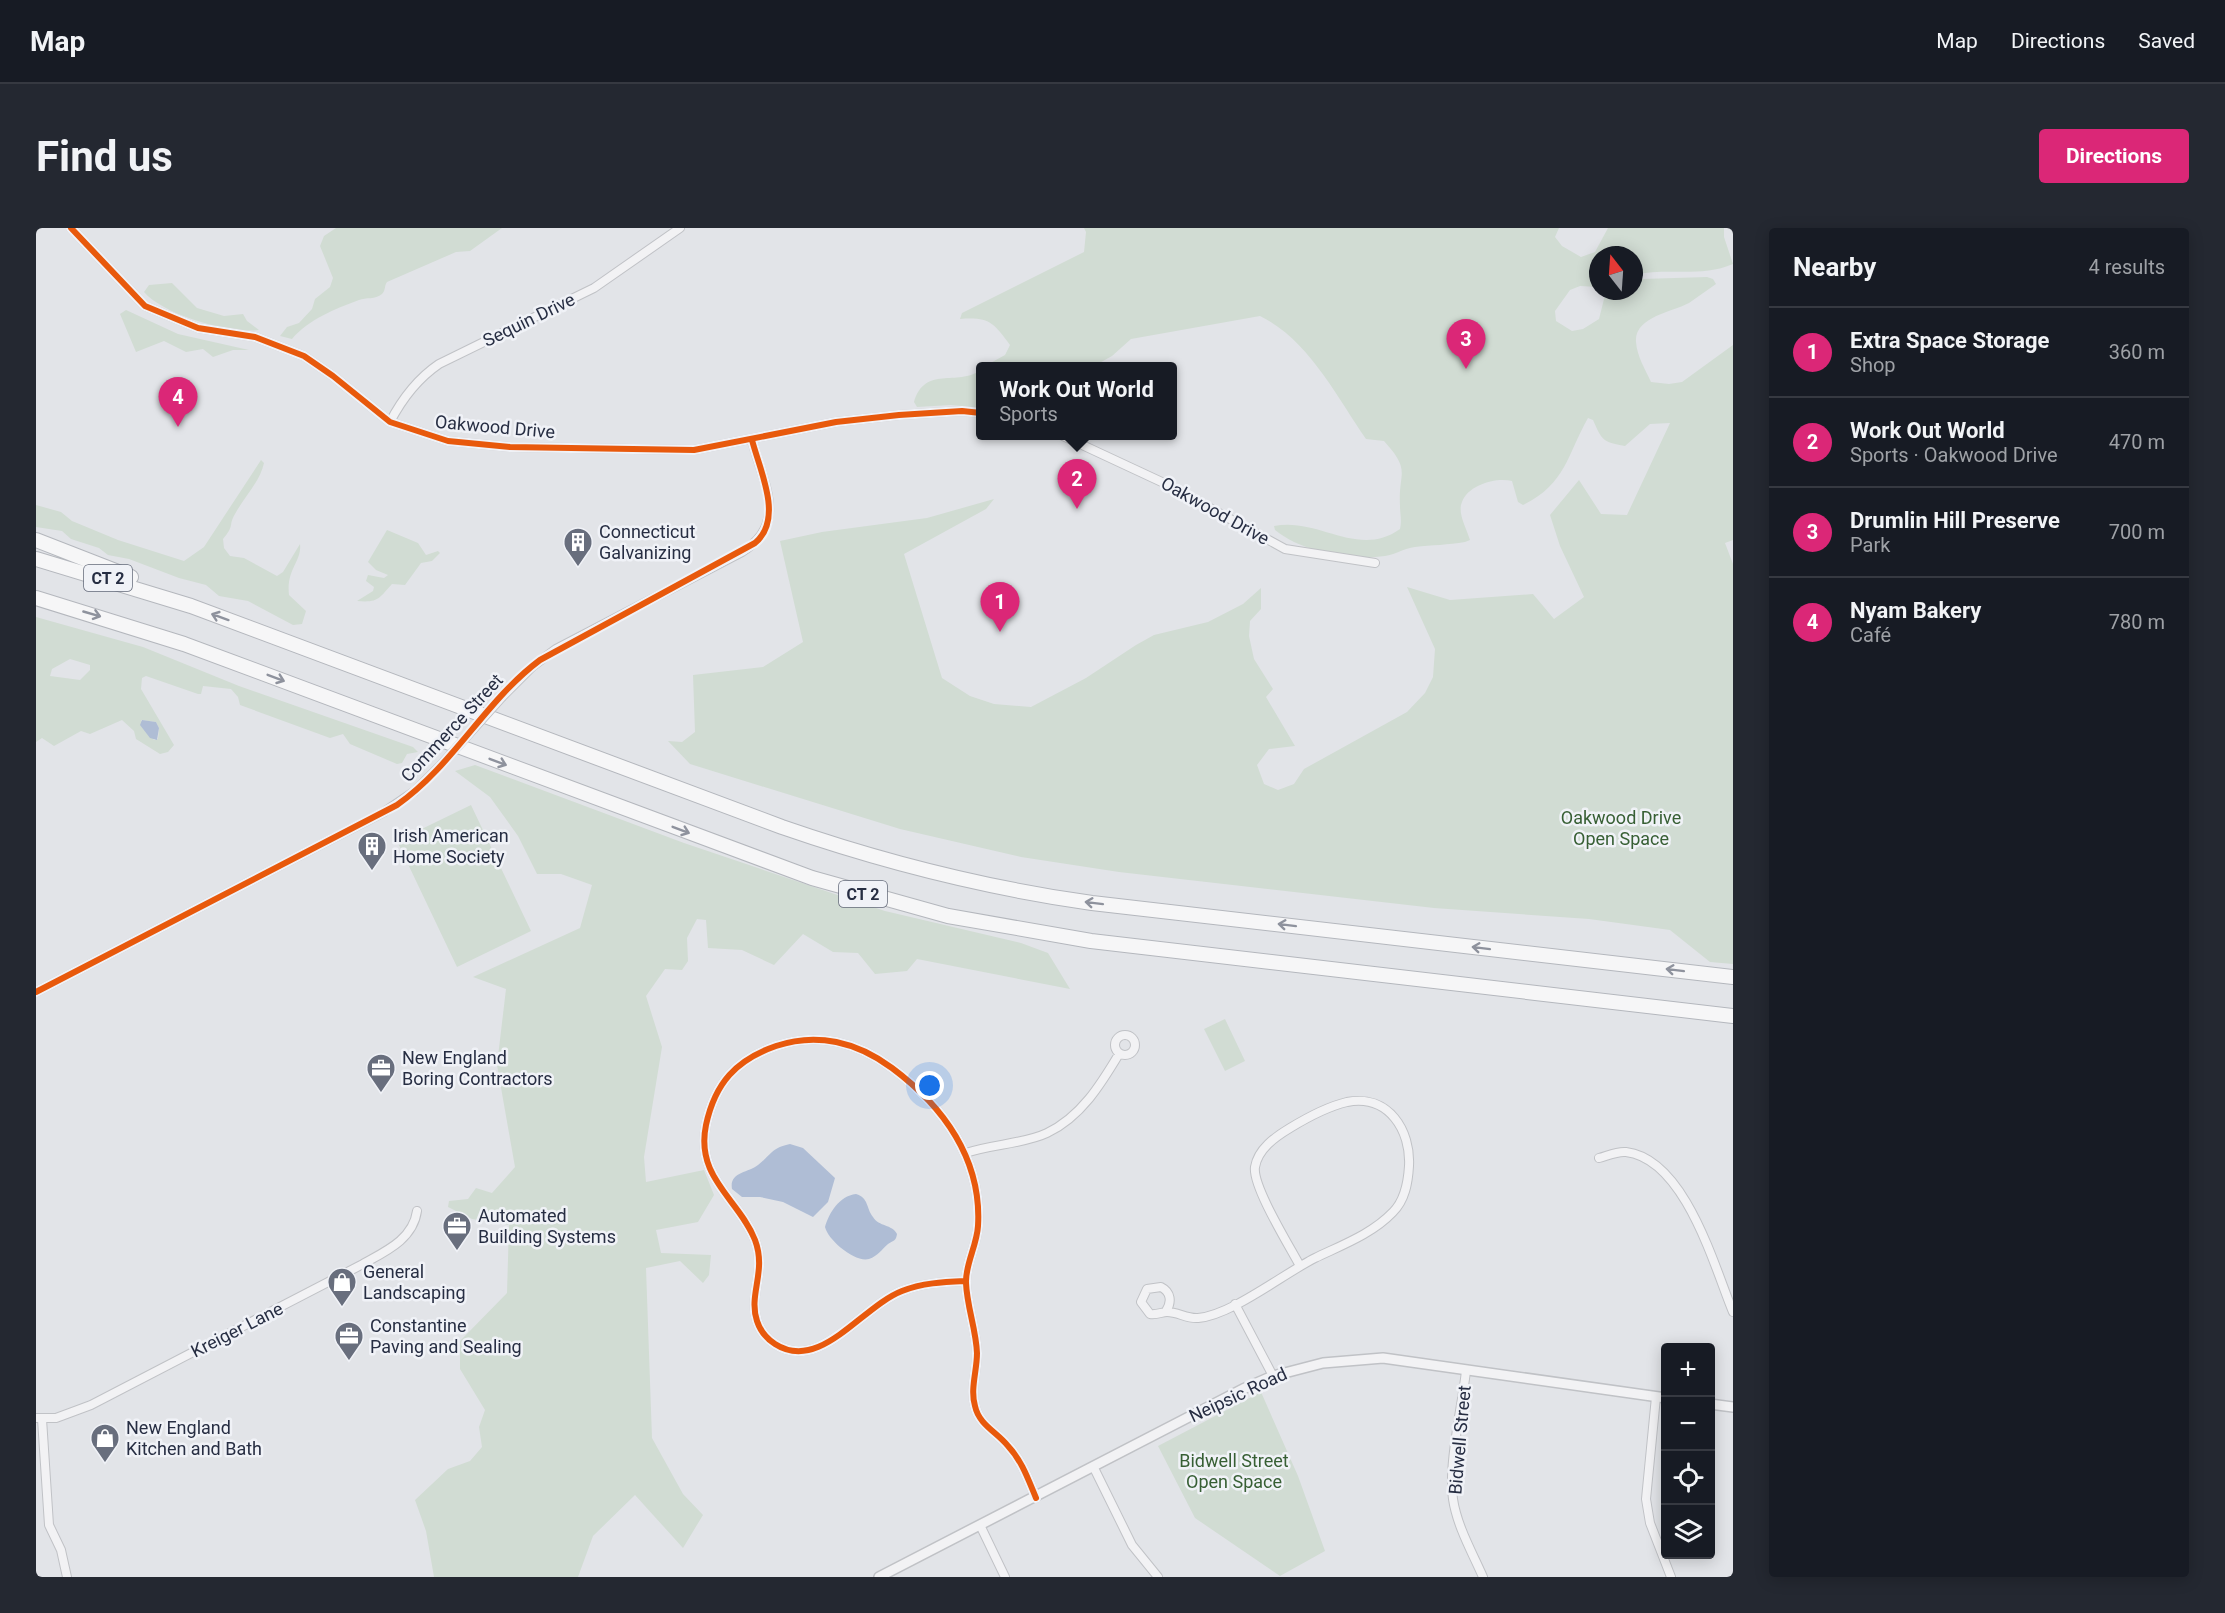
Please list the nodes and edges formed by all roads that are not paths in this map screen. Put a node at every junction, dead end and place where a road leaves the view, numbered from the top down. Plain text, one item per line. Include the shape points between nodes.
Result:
1 (70, 228) edge
2 (680, 228) edge
3 (976, 412) edge
4 (390, 423) junction
5 (752, 440) junction
6 (1074, 440) edge
7 (36, 540) edge
8 (36, 559) edge
9 (1375, 562) dead end
10 (36, 598) edge
11 (178, 601) junction
12 (1733, 977) edge
13 (36, 992) edge
14 (1733, 1016) edge
15 (1119, 1054) dead end
16 (966, 1154) junction
17 (1599, 1158) dead end
18 (417, 1211) dead end
19 (1300, 1266) junction
20 (965, 1281) junction
21 (1235, 1304) junction
22 (1166, 1311) dead end
23 (1733, 1312) edge
24 (1466, 1371) junction
25 (1273, 1376) junction
26 (1661, 1398) edge
27 (1715, 1405) edge
28 (1733, 1407) edge
29 (39, 1418) edge
30 (1094, 1468) junction
31 (1036, 1498) junction
32 (980, 1525) junction
33 (67, 1577) edge
34 (879, 1577) edge
35 (1005, 1577) edge
36 (1158, 1577) edge
37 (1483, 1577) edge
38 (1671, 1577) edge

1 - 4 street, Oakwood Drive via 146,306 198,328 255,337 304,356
2 - 4 street, Sequin Drive via 594,288 439,364 422,376
3 - 5 street, Oakwood Drive via 845,421
4 - 5 street, Oakwood Drive via 448,441 510,447 694,450
5 - 13 street, Commerce Street, bridge via 769,509 769,525 760,539 739,554 556,649 502,697 415,792 384,812
6 - 9 street, Oakwood Drive via 1166,484 1285,549
7 - 11 highway via 126,575
8 - 11 highway, CT 2
10 -> 14 highway, CT 2 via 184,644 781,867 912,907 1090,941
12 -> 11 highway, CT 2 via 1083,901 930,872 782,826
15 - 16 street via 1099,1087 1075,1114 1048,1133
16 - 20 street via 978,1191 978,1229
16 - 20 street via 946,1122 912,1083 869,1052 826,1038 789,1042 754,1054 728,1075 711,1102 704,1132 706,1159 716,1182 752,1232 760,1253 754,1302 757,1323 768,1340 786,1351 811,1352 874,1305 902,1291 930,1283
17 - 23 street via 1626,1152 1648,1161 1670,1179 1688,1204
18 - 29 street, Kreiger Lane via 413,1227 404,1238 361,1265 91,1406 70,1414
19 - 19 street via 1372,1230 1395,1211 1407,1187 1410,1149 1404,1128 1391,1113 1371,1104 1350,1102 1317,1111 1274,1137 1262,1151 1255,1168 1257,1184
19 - 21 street
20 - 31 street via 977,1354 975,1408 985,1425 1007,1444 1022,1465
21 - 22 street via 1198,1318
21 - 25 street
24 - 25 street, Neipsic Road via 1362,1358
24 - 26 street, Neipsic Road
24 - 37 street, Bidwell Street via 1453,1499
25 - 30 street, Neipsic Road
26 - 38 street via 1646,1498 1650,1523
27 - 28 street
29 - 33 street via 49,1525 61,1550
30 - 31 street, Neipsic Road
30 - 36 street via 1132,1545
31 - 32 street, Neipsic Road
32 - 34 street, Neipsic Road
32 - 35 street

